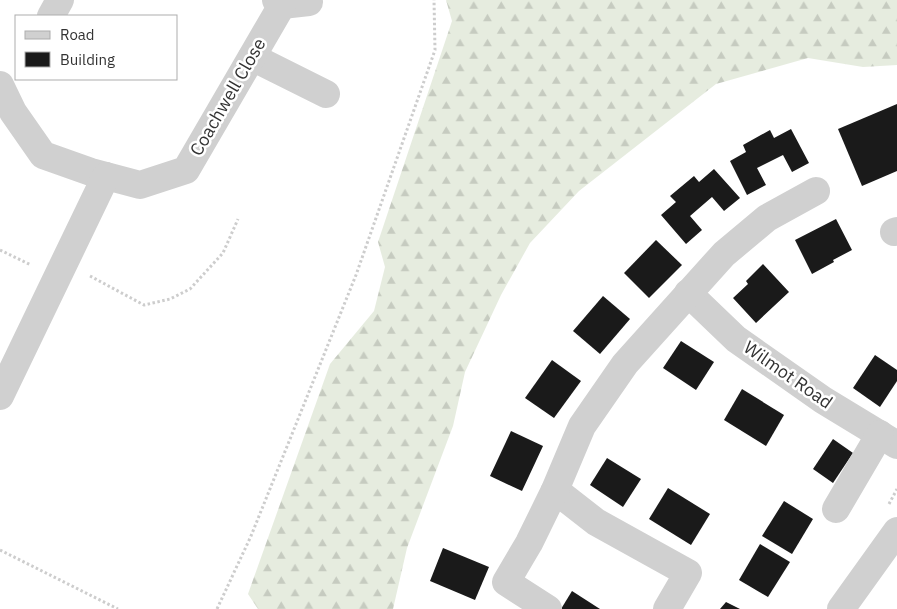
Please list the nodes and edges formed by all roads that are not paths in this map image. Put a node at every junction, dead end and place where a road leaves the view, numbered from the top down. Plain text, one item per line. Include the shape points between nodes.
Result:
1 (60, 0) edge
2 (289, 2) edge
3 (52, 15) edge
4 (252, 57) junction
5 (7, 85) edge
6 (326, 94) dead end
7 (106, 176) junction
8 (816, 191) dead end
9 (688, 293) junction
10 (0, 396) edge
11 (889, 440) edge
12 (555, 490) junction
13 (836, 509) dead end
14 (897, 531) edge
15 (548, 609) edge
16 (668, 609) edge
17 (841, 609) edge

1 - 3 street
2 - 4 street, Coachwell Close
4 - 6 street
4 - 7 street, Coachwell Close via 186,170 140,185
5 - 7 street, Coachwell Close via 13,112 42,155
7 - 10 street
8 - 9 street via 767,218 724,254
9 - 11 street, Wilmot Road via 736,339 823,400
9 - 12 street via 625,364 582,426
11 - 13 street
12 - 15 street via 506,582
12 - 16 street via 596,522 688,573
14 - 17 street

